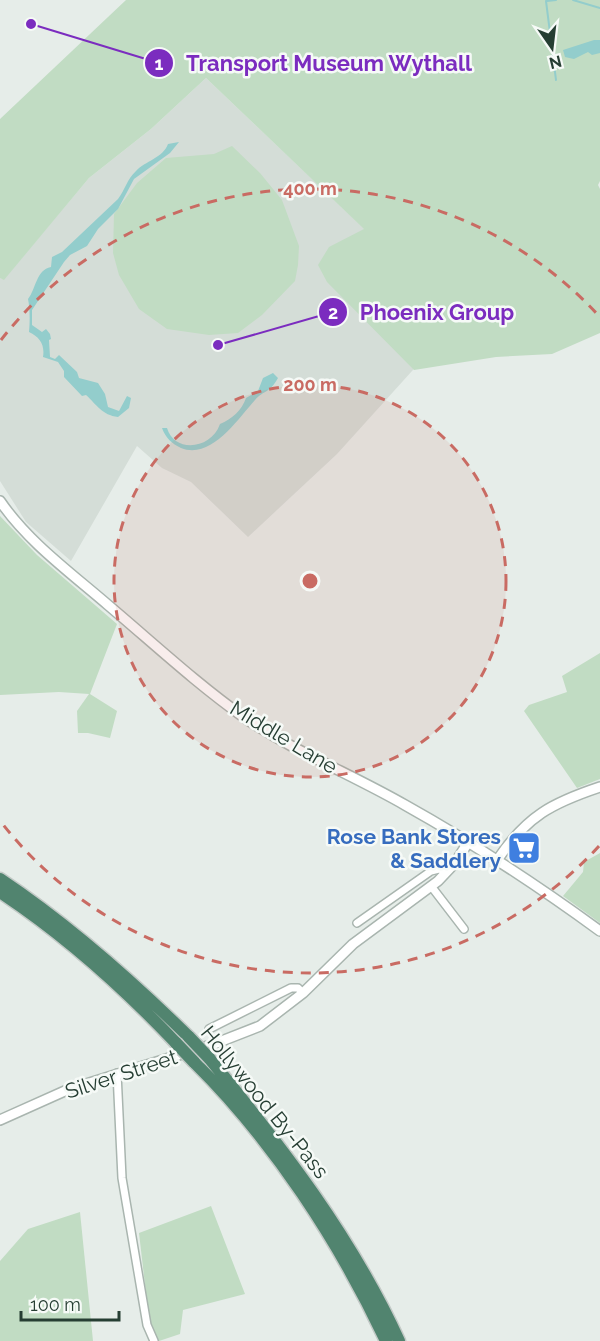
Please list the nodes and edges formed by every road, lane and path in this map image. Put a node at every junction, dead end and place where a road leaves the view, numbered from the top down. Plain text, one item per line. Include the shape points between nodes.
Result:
1 (0, 501) edge
2 (600, 787) edge
3 (469, 841) junction
4 (498, 859) junction
5 (447, 872) junction
6 (0, 879) edge
7 (431, 886) junction
8 (0, 892) edge
9 (357, 922) dead end
10 (464, 929) dead end
11 (600, 931) edge
12 (303, 993) junction
13 (209, 1029) dead end
14 (117, 1073) junction
15 (0, 1120) edge
16 (154, 1341) edge
17 (386, 1341) edge
18 (399, 1341) edge

1 - 3 street, Middle Lane via 48,553 245,717
2 - 4 street via 538,815 519,830
3 - 4 street, Middle Lane
3 - 5 street, Silver Street
4 - 11 street, Middle Lane
5 - 7 street, Silver Street
5 - 9 street via 431,871
6 - 18 highway, Hollywood By-Pass, bridge via 110,962 209,1058 323,1207 355,1257
7 - 10 street
7 - 12 street, Silver Street via 353,944
8 - 17 highway, Hollywood By-Pass, bridge via 117,983 223,1090 313,1209
12 - 13 street via 291,988
12 - 14 street, Silver Street via 260,1026
14 - 15 street, Silver Street
14 - 16 street via 122,1178 147,1325

